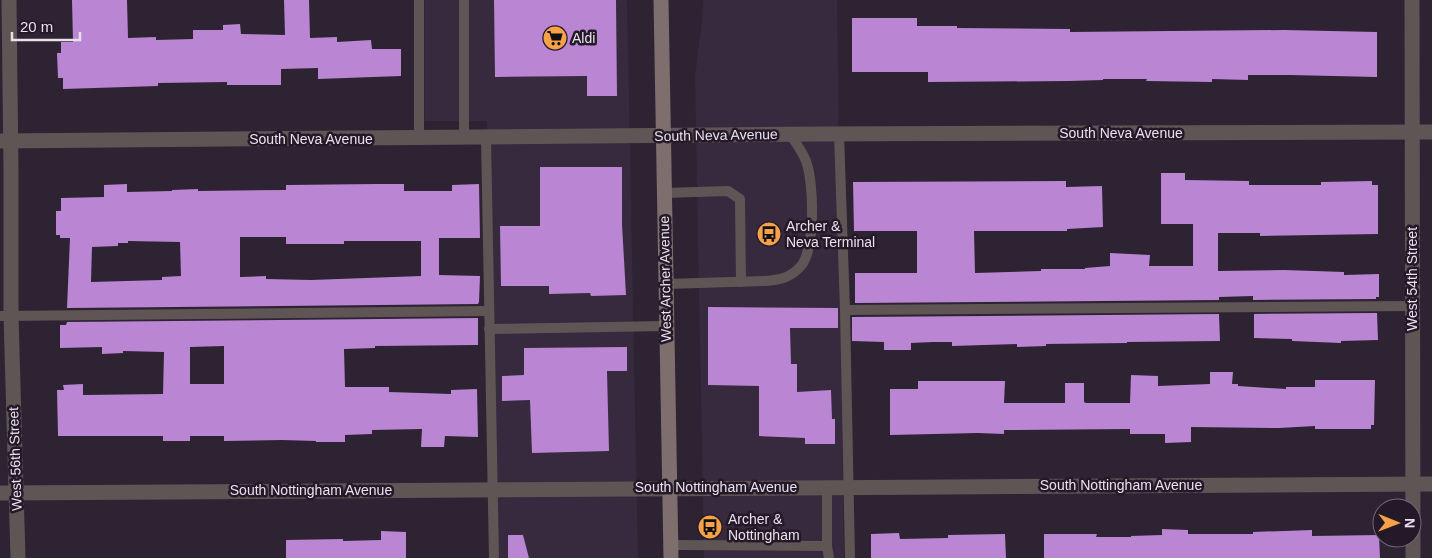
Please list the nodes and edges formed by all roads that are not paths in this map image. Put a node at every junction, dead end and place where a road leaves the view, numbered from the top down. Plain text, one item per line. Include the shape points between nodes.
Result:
1 (9, 0) edge
2 (419, 0) edge
3 (464, 0) edge
4 (661, 0) edge
5 (1412, 0) edge
6 (1412, 132) junction
7 (1432, 132) edge
8 (790, 134) junction
9 (839, 134) junction
10 (663, 136) junction
11 (464, 138) junction
12 (486, 138) junction
13 (419, 139) junction
14 (5, 142) edge
15 (664, 192) junction
16 (741, 282) junction
17 (666, 284) junction
18 (1412, 306) junction
19 (845, 310) junction
20 (489, 311) junction
21 (5, 316) edge
22 (666, 326) junction
23 (489, 329) junction
24 (1412, 484) junction
25 (1432, 484) edge
26 (827, 487) junction
27 (849, 487) junction
28 (669, 488) junction
29 (493, 489) junction
30 (8, 492) edge
31 (827, 546) junction
32 (671, 552) edge
33 (18, 558) edge
34 (494, 558) edge
35 (829, 558) edge
36 (850, 558) edge
37 (1412, 558) edge

1 - 14 street, West 56th Street
2 - 13 lane
3 - 11 lane
4 - 10 main road, West Archer Avenue
5 - 6 street, West 54th Street
6 - 7 street, South Neva Avenue
6 - 9 street, South Neva Avenue
6 - 18 street, West 54th Street
8 - 9 street, South Neva Avenue
8 - 10 street, South Neva Avenue
8 - 16 lane via 799,146 809,175 811,240 808,254 802,266 791,276 765,282
9 - 19 lane
10 - 12 street, South Neva Avenue
10 - 15 main road, West Archer Avenue
11 - 12 street, South Neva Avenue
11 - 13 street, South Neva Avenue
12 - 20 lane
13 - 14 street, South Neva Avenue
14 - 21 street, West 56th Street
15 - 16 lane via 728,191 740,199
15 - 17 main road, West Archer Avenue
16 - 17 lane
17 - 22 main road, West Archer Avenue
18 - 19 lane
18 - 24 street, West 54th Street
19 - 27 lane
20 - 21 lane
20 - 23 lane
21 - 30 street, West 56th Street
22 - 23 lane
22 - 28 main road, West Archer Avenue
23 - 29 lane
24 - 25 street, South Nottingham Avenue
24 - 27 street, South Nottingham Avenue
24 - 37 street, West 54th Street
26 - 27 street, South Nottingham Avenue
26 - 28 street, South Nottingham Avenue
26 - 31 lane
27 - 36 lane
28 - 29 street, South Nottingham Avenue
28 - 32 main road, West Archer Avenue
29 - 30 street, South Nottingham Avenue
29 - 34 lane
30 - 33 street, West 56th Street via 18,522
31 - 32 lane
31 - 35 lane

